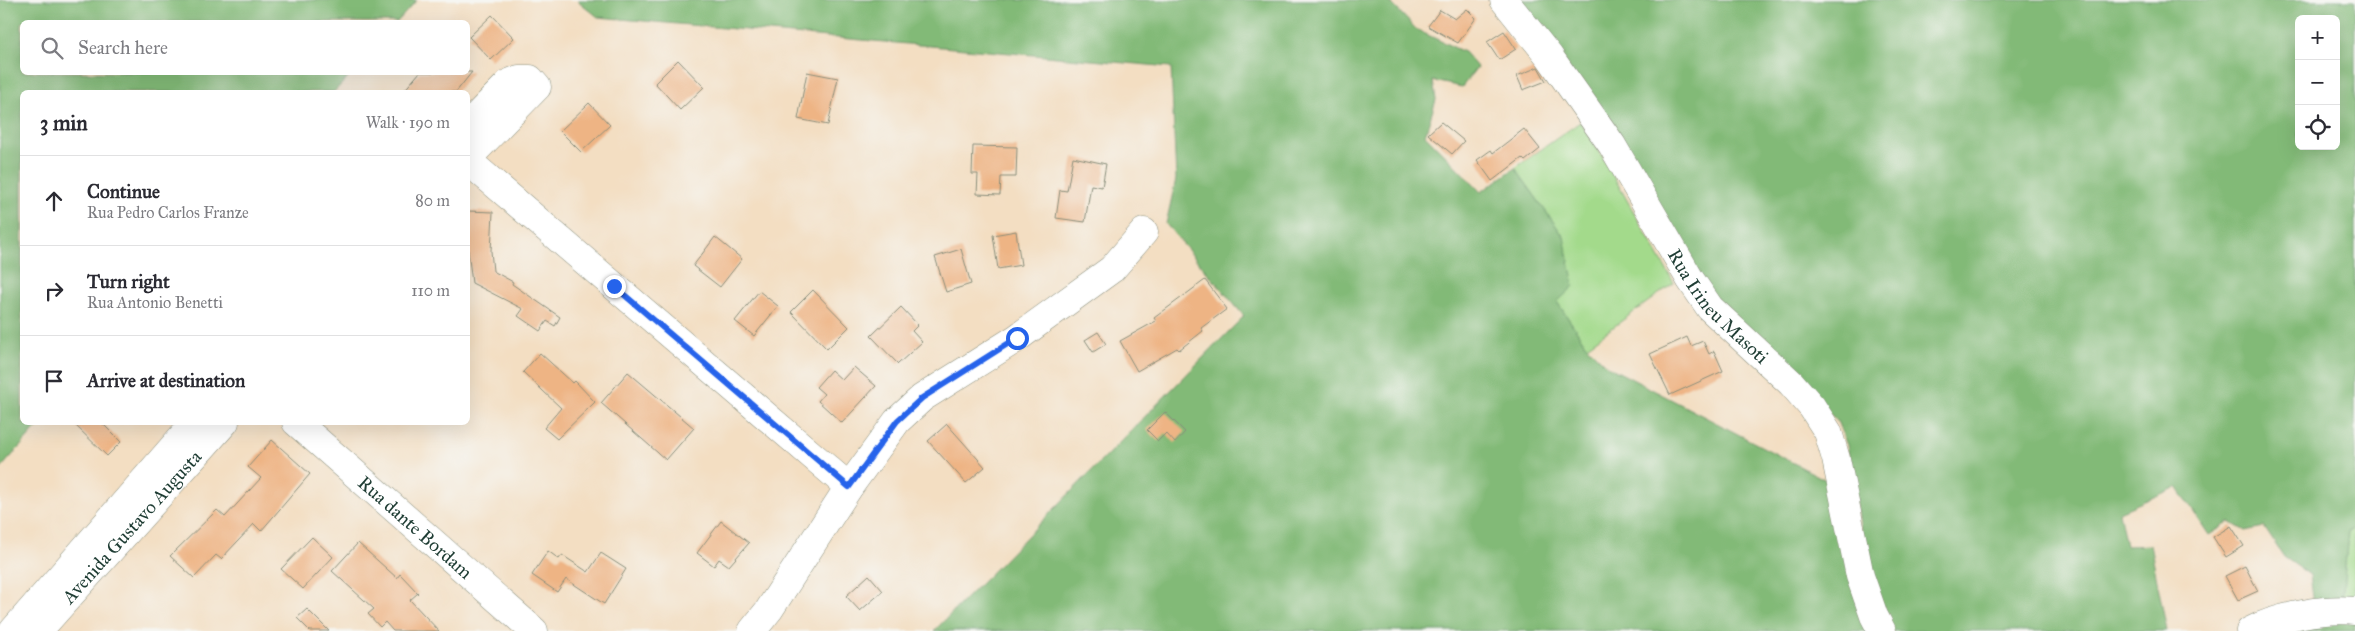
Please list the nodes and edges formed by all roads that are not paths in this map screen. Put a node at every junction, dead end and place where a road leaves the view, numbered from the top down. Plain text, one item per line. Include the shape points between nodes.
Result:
1 (1504, 0) edge
2 (470, 123) edge
3 (470, 158) edge
4 (470, 162) edge
5 (1144, 232) dead end
6 (193, 425) edge
7 (222, 425) edge
8 (299, 425) edge
9 (849, 487) junction
10 (2355, 611) edge
11 (48, 621) edge
12 (13, 631) edge
13 (534, 631) edge
14 (752, 631) edge
15 (1882, 631) edge
16 (2250, 631) edge

1 - 15 street, Rua Irineu Masoti via 1549,56 1612,145 1690,280 1710,308 1791,383 1828,432 1860,576
2 - 3 street via 509,83 530,79 537,87
4 - 9 street
5 - 9 street via 1112,269 1017,338 922,398 897,421
6 - 11 street, Avenida Gustavo Augusta
7 - 11 street, Avenida Gustavo Augusta
8 - 13 street, Rua dante Bordam
9 - 14 street via 770,610
10 - 16 street via 2300,615 2263,624
11 - 12 street, Avenida Gustavo Augusta

